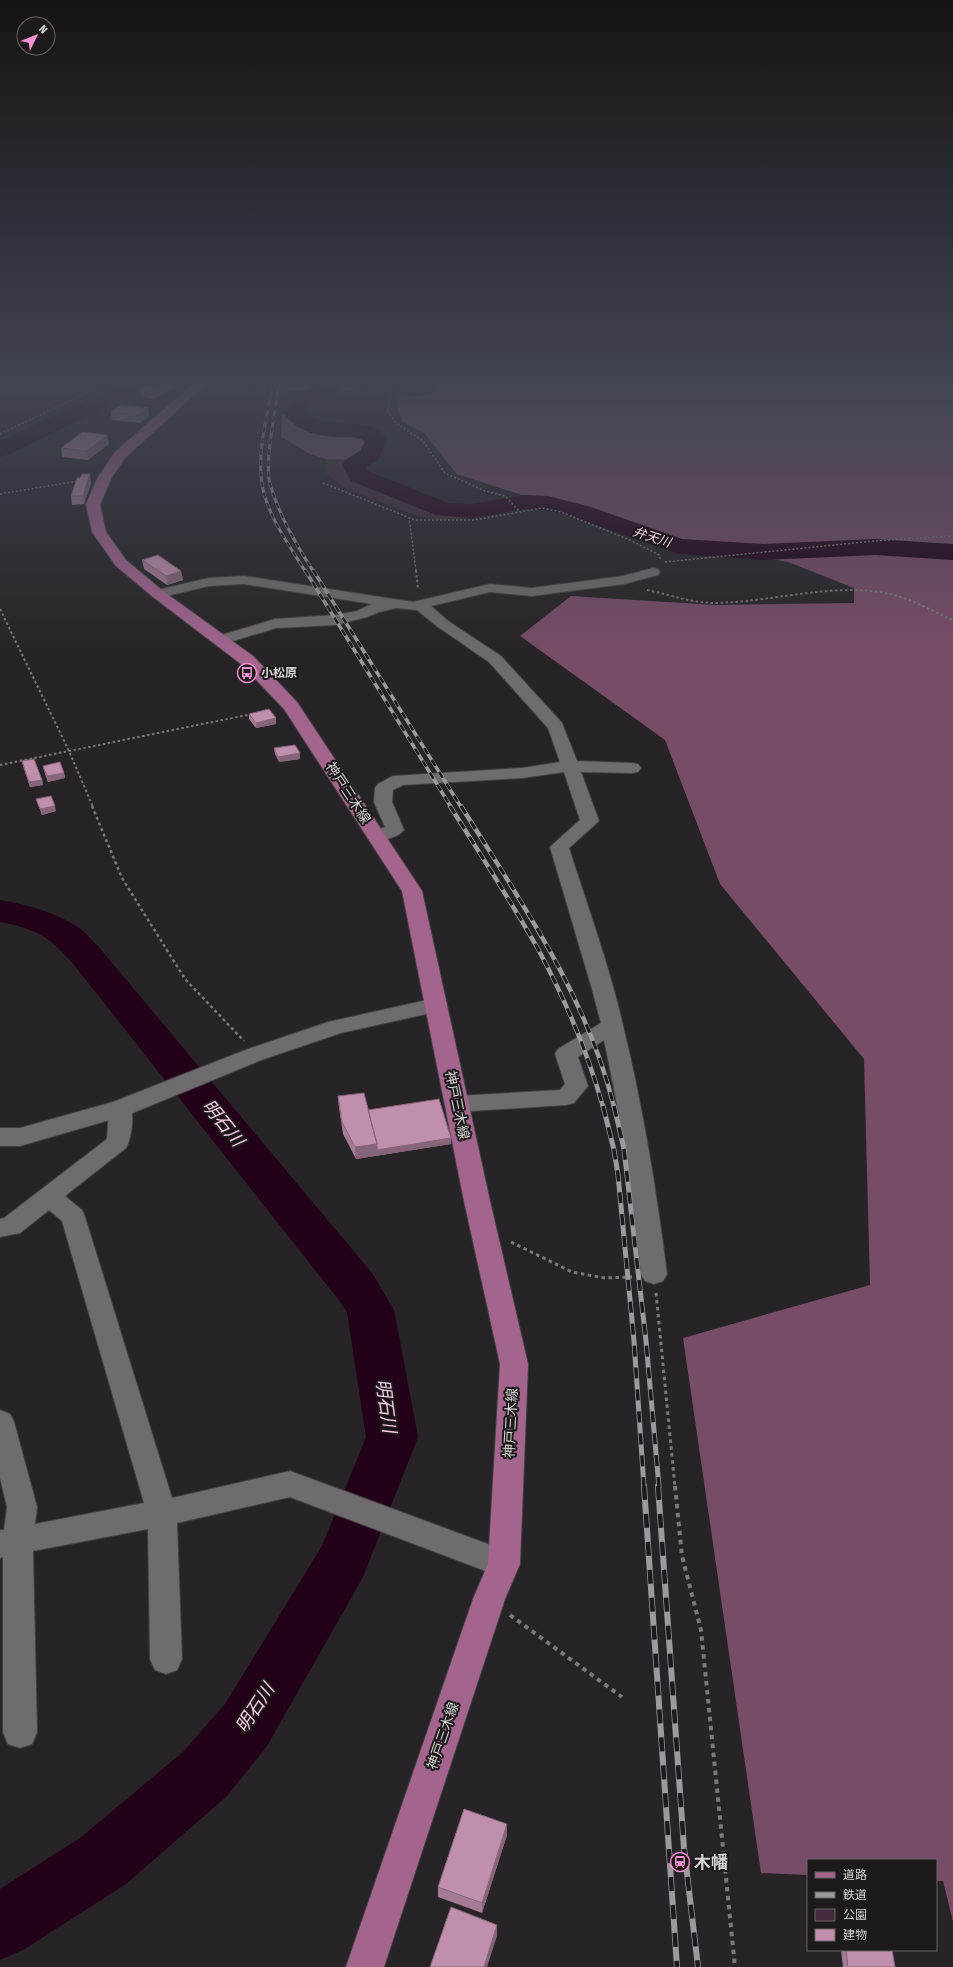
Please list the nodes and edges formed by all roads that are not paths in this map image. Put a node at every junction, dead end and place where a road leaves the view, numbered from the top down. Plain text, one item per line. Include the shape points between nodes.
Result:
1 (106, 476) edge
2 (657, 567) road end
3 (158, 594) junction
4 (399, 604) junction
5 (419, 604) junction
6 (220, 640) junction
7 (571, 766) junction
8 (632, 768) dead end
9 (376, 836) junction
10 (436, 1005) junction
11 (612, 1026) junction
12 (456, 1104) junction
13 (121, 1108) junction
14 (0, 1137) edge
15 (49, 1196) junction
16 (0, 1228) edge
17 (654, 1274) road end
18 (0, 1422) edge
19 (162, 1513) junction
20 (9, 1543) edge
21 (504, 1564) junction
22 (166, 1659) dead end
23 (20, 1732) dead end
24 (365, 1967) edge

1 - 3 main road, 神戸三木線 via 93,504 99,532 121,563
2 - 5 street via 613,581 532,592 490,588
3 - 4 street via 209,582 244,580
3 - 6 main road, 神戸三木線
4 - 5 street
4 - 6 street via 335,620 275,624
5 - 7 street via 443,624 495,659 556,727
6 - 9 main road, 神戸三木線 via 247,660 291,706
7 - 8 street
7 - 9 street via 522,773 399,780 384,788 383,802 395,830
7 - 11 street via 590,821 559,846
9 - 10 main road, 神戸三木線 via 412,891
10 - 12 main road, 神戸三木線
10 - 13 street via 336,1027 256,1054
11 - 12 street via 566,1054 577,1086 566,1097
11 - 17 street via 645,1195
12 - 21 main road, 神戸三木線 via 514,1364
13 - 14 street via 20,1137
13 - 15 street via 118,1142
15 - 16 street via 11,1226
15 - 19 street via 73,1217
18 - 20 street via 22,1507
19 - 20 street
19 - 21 street via 290,1484
19 - 22 street
20 - 23 street
21 - 24 main road, 神戸三木線 via 489,1599

